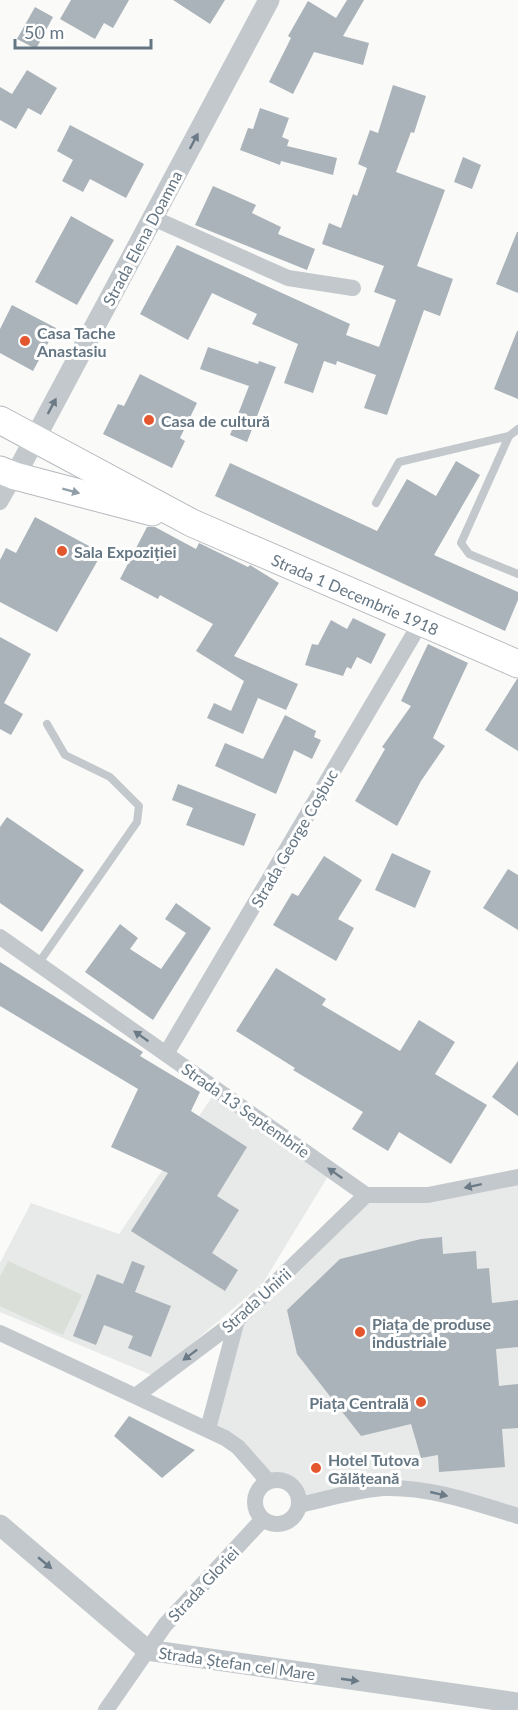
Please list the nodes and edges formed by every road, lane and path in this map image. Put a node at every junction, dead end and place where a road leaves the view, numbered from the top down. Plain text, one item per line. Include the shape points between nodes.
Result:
1 (269, 0) edge
2 (153, 218) junction
3 (353, 288) dead end
4 (0, 420) edge
5 (518, 429) edge
6 (509, 436) junction
7 (35, 437) junction
8 (7, 473) edge
9 (0, 502) edge
10 (376, 503) dead end
11 (192, 523) junction
12 (518, 574) edge
13 (421, 622) junction
14 (518, 664) edge
15 (47, 724) dead end
16 (0, 937) edge
17 (38, 964) junction
18 (166, 1054) junction
19 (518, 1177) edge
20 (366, 1195) junction
21 (237, 1320) junction
22 (0, 1333) edge
23 (137, 1395) junction
24 (208, 1429) junction
25 (268, 1481) junction
26 (299, 1505) junction
27 (518, 1516) edge
28 (263, 1520) junction
29 (0, 1525) edge
30 (147, 1650) junction
31 (518, 1703) edge
32 (106, 1710) edge

2 -> 1 street, Strada Elena Doamna
2 - 3 street via 288,278
7 -> 2 street, Strada Elena Doamna
4 - 7 main road, Strada 1 Decembrie 1918
5 - 6 lane
6 - 10 lane via 399,462
6 - 12 lane via 461,543 469,554
7 - 8 street, Strada Elena Doamna
7 - 11 main road, Strada 1 Decembrie 1918
8 - 9 street
8 -> 11 main road, Strada 1 Decembrie 1918
11 - 13 main road, Strada 1 Decembrie 1918
13 - 14 main road, Strada 1 Decembrie 1918
13 - 18 street, Strada George Coșbuc
15 - 17 lane via 65,755 110,777 140,806 137,822
16 - 17 street, Strada 13 Septembrie
18 -> 17 street, Strada 13 Septembrie
20 -> 18 street, Strada 13 Septembrie
19 -> 20 street via 428,1195
20 - 21 street, Strada Unirii
21 -> 23 street, Strada Unirii
21 - 24 street
22 - 23 street
23 - 24 street
24 - 25 street via 237,1447
25 - 26 street via 288,1482 297,1492
25 - 28 street via 255,1499
26 -> 27 street via 364,1491 405,1488
26 - 28 street via 285,1522
28 - 30 street, Strada Gloriei via 183,1604
29 -> 30 street, Strada Ștefan cel Mare
30 -> 31 street, Strada Ștefan cel Mare
30 - 32 street, Strada Gloriei

